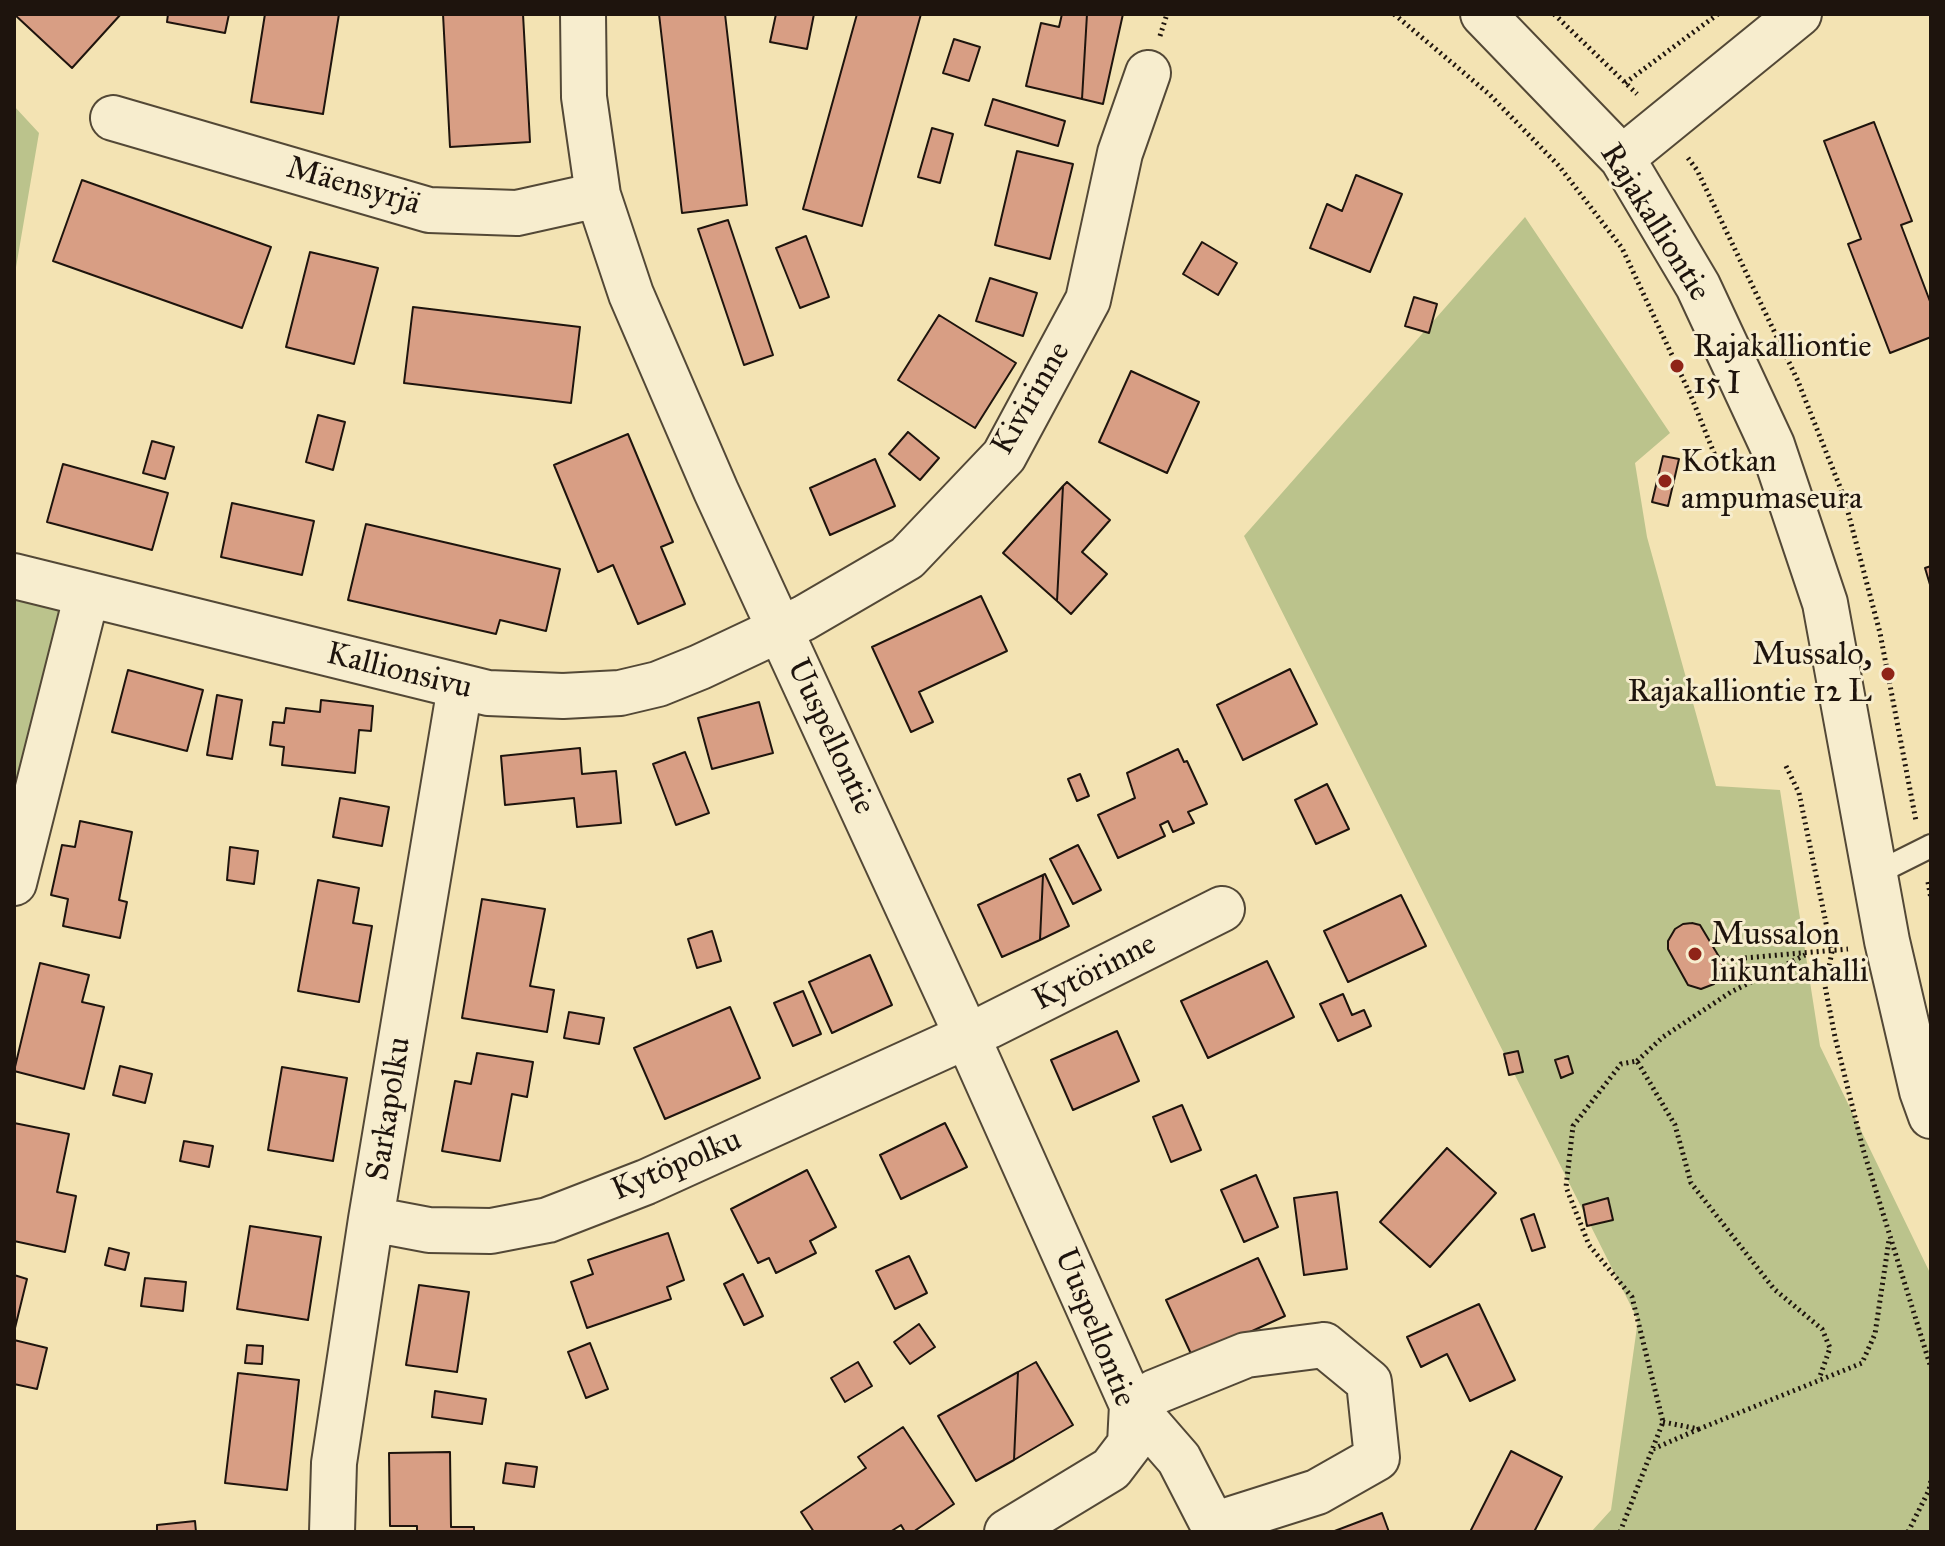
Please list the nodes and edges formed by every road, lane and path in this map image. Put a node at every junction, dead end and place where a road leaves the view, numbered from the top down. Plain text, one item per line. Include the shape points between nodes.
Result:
1 (583, 14) edge
2 (1394, 14) edge
3 (1483, 14) edge
4 (1718, 14) edge
5 (1799, 14) edge
6 (1148, 73) dead end
7 (1625, 83) dead end
8 (113, 118) dead end
9 (1622, 158) junction
10 (598, 195) junction
11 (1718, 463) dead end
12 (14, 576) edge
13 (87, 594) junction
14 (779, 629) junction
15 (460, 687) junction
16 (1786, 766) dead end
17 (1931, 846) edge
18 (1875, 874) junction
19 (14, 883) edge
20 (1222, 909) dead end
21 (1832, 952) junction
22 (1808, 954) junction
23 (1721, 960) dead end
24 (967, 1036) junction
25 (1637, 1061) junction
26 (1931, 1116) edge
27 (371, 1219) junction
28 (1889, 1235) junction
29 (1931, 1368) edge
30 (1819, 1379) junction
31 (1663, 1422) junction
32 (1131, 1425) junction
33 (1699, 1429) junction
34 (1653, 1449) junction
35 (1931, 1480) edge
36 (332, 1532) edge
37 (1007, 1532) edge
38 (1620, 1532) edge
39 (1908, 1532) edge

1 - 10 street, Uuspellontie via 584,97
2 - 11 path via 1489,94 1559,166 1622,248
3 - 9 street, Rajakalliontie
4 - 7 path
5 - 9 street
6 - 14 street, Kivirinne via 1120,153 1088,300 1004,456 907,558
8 - 10 street, Mäensyrjä via 429,210 517,213
9 - 18 street, Rajakalliontie via 1698,286 1772,445 1825,603
10 - 14 street, Uuspellontie via 631,294
12 - 13 street, Kallionsivu
13 - 15 street, Kallionsivu
13 - 19 street
14 - 15 street, Kallionsivu via 658,684 620,693 488,693
14 - 24 street, Uuspellontie
15 - 27 street, Sarkapolku
16 - 21 path via 1799,793
17 - 18 lane
18 - 26 street, Rajakalliontie
20 - 24 street, Kytörinne
21 - 22 path
21 - 28 path via 1825,986 1835,1037
22 - 23 path
22 - 25 path via 1731,992
24 - 27 street, Kytöpolku via 646,1182 548,1220 491,1231 429,1230
24 - 32 street, Uuspellontie
25 - 30 path via 1675,1125 1691,1183 1774,1289 1822,1329 1830,1348
25 - 31 path via 1621,1064 1573,1126 1566,1187 1589,1245 1632,1297
27 - 36 street, Sarkapolku via 334,1463
28 - 29 path
28 - 30 path via 1875,1334 1862,1363
30 - 33 path
31 - 33 path
31 - 34 path
32 - 32 street, Uuspellontie via 1179,1459 1213,1525 1317,1492 1377,1458 1369,1382 1324,1345 1246,1355 1155,1392
32 - 37 street via 1111,1469
33 - 34 path
34 - 38 path
35 - 39 path

